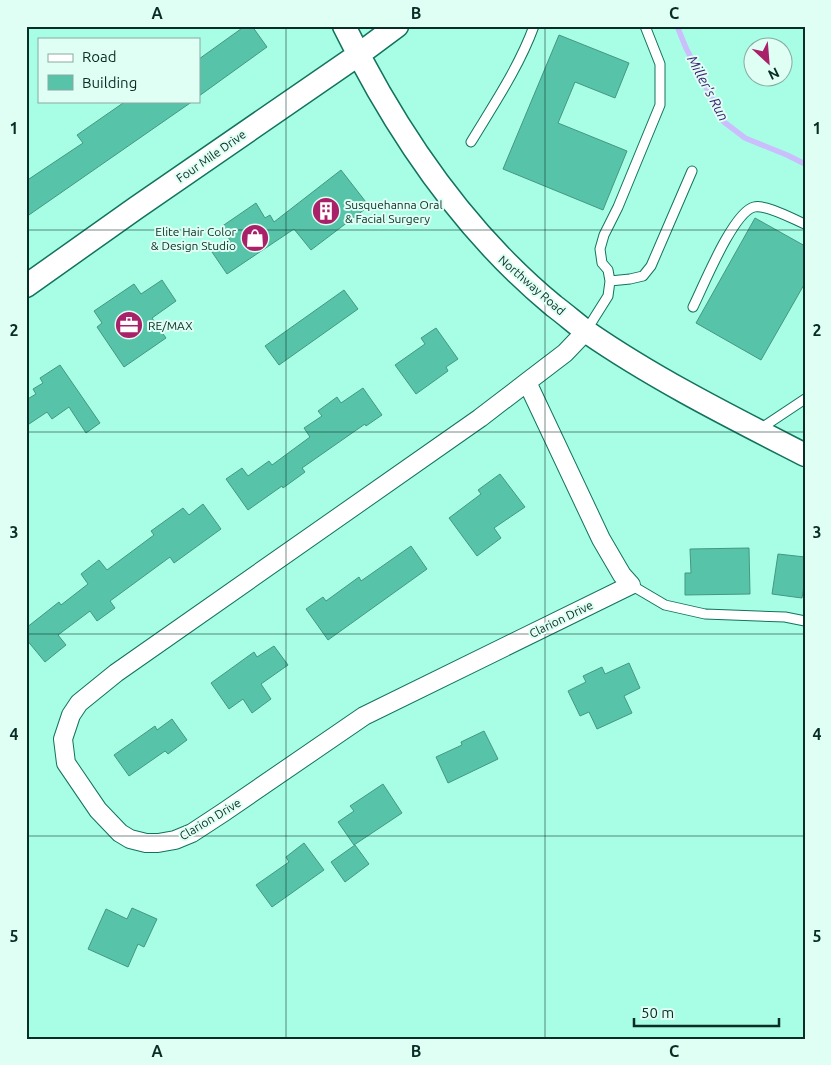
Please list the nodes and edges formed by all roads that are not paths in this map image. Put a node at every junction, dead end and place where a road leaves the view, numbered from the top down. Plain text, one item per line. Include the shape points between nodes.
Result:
1 (344, 26) edge
2 (397, 26) edge
3 (534, 26) edge
4 (645, 26) edge
5 (358, 55) junction
6 (471, 142) dead end
7 (692, 171) dead end
8 (805, 224) edge
9 (610, 281) junction
10 (27, 284) edge
11 (694, 307) dead end
12 (586, 331) junction
13 (527, 382) junction
14 (804, 401) edge
15 (757, 430) junction
16 (805, 455) edge
17 (631, 585) junction
18 (805, 621) edge

1 - 5 street, Northway Road
2 - 5 street, Four Mile Drive
3 - 6 lane via 509,79
4 - 9 lane via 660,64 660,105 600,249
5 - 10 street, Four Mile Drive
5 - 12 street, Northway Road via 429,171 466,219 500,258
7 - 9 lane via 651,266 643,276
8 - 11 lane via 767,208 754,207 744,214 731,229
9 - 12 lane via 608,296
12 - 13 street, Clarion Drive via 565,353
12 - 15 street, Northway Road via 637,364
13 - 17 street via 601,539
13 - 17 street, Clarion Drive via 116,672 79,702 63,739 70,771 98,810 120,833 146,843 175,840 192,833 364,716
14 - 15 lane
15 - 16 street, Northway Road
17 - 18 lane via 664,605 704,614 785,617

